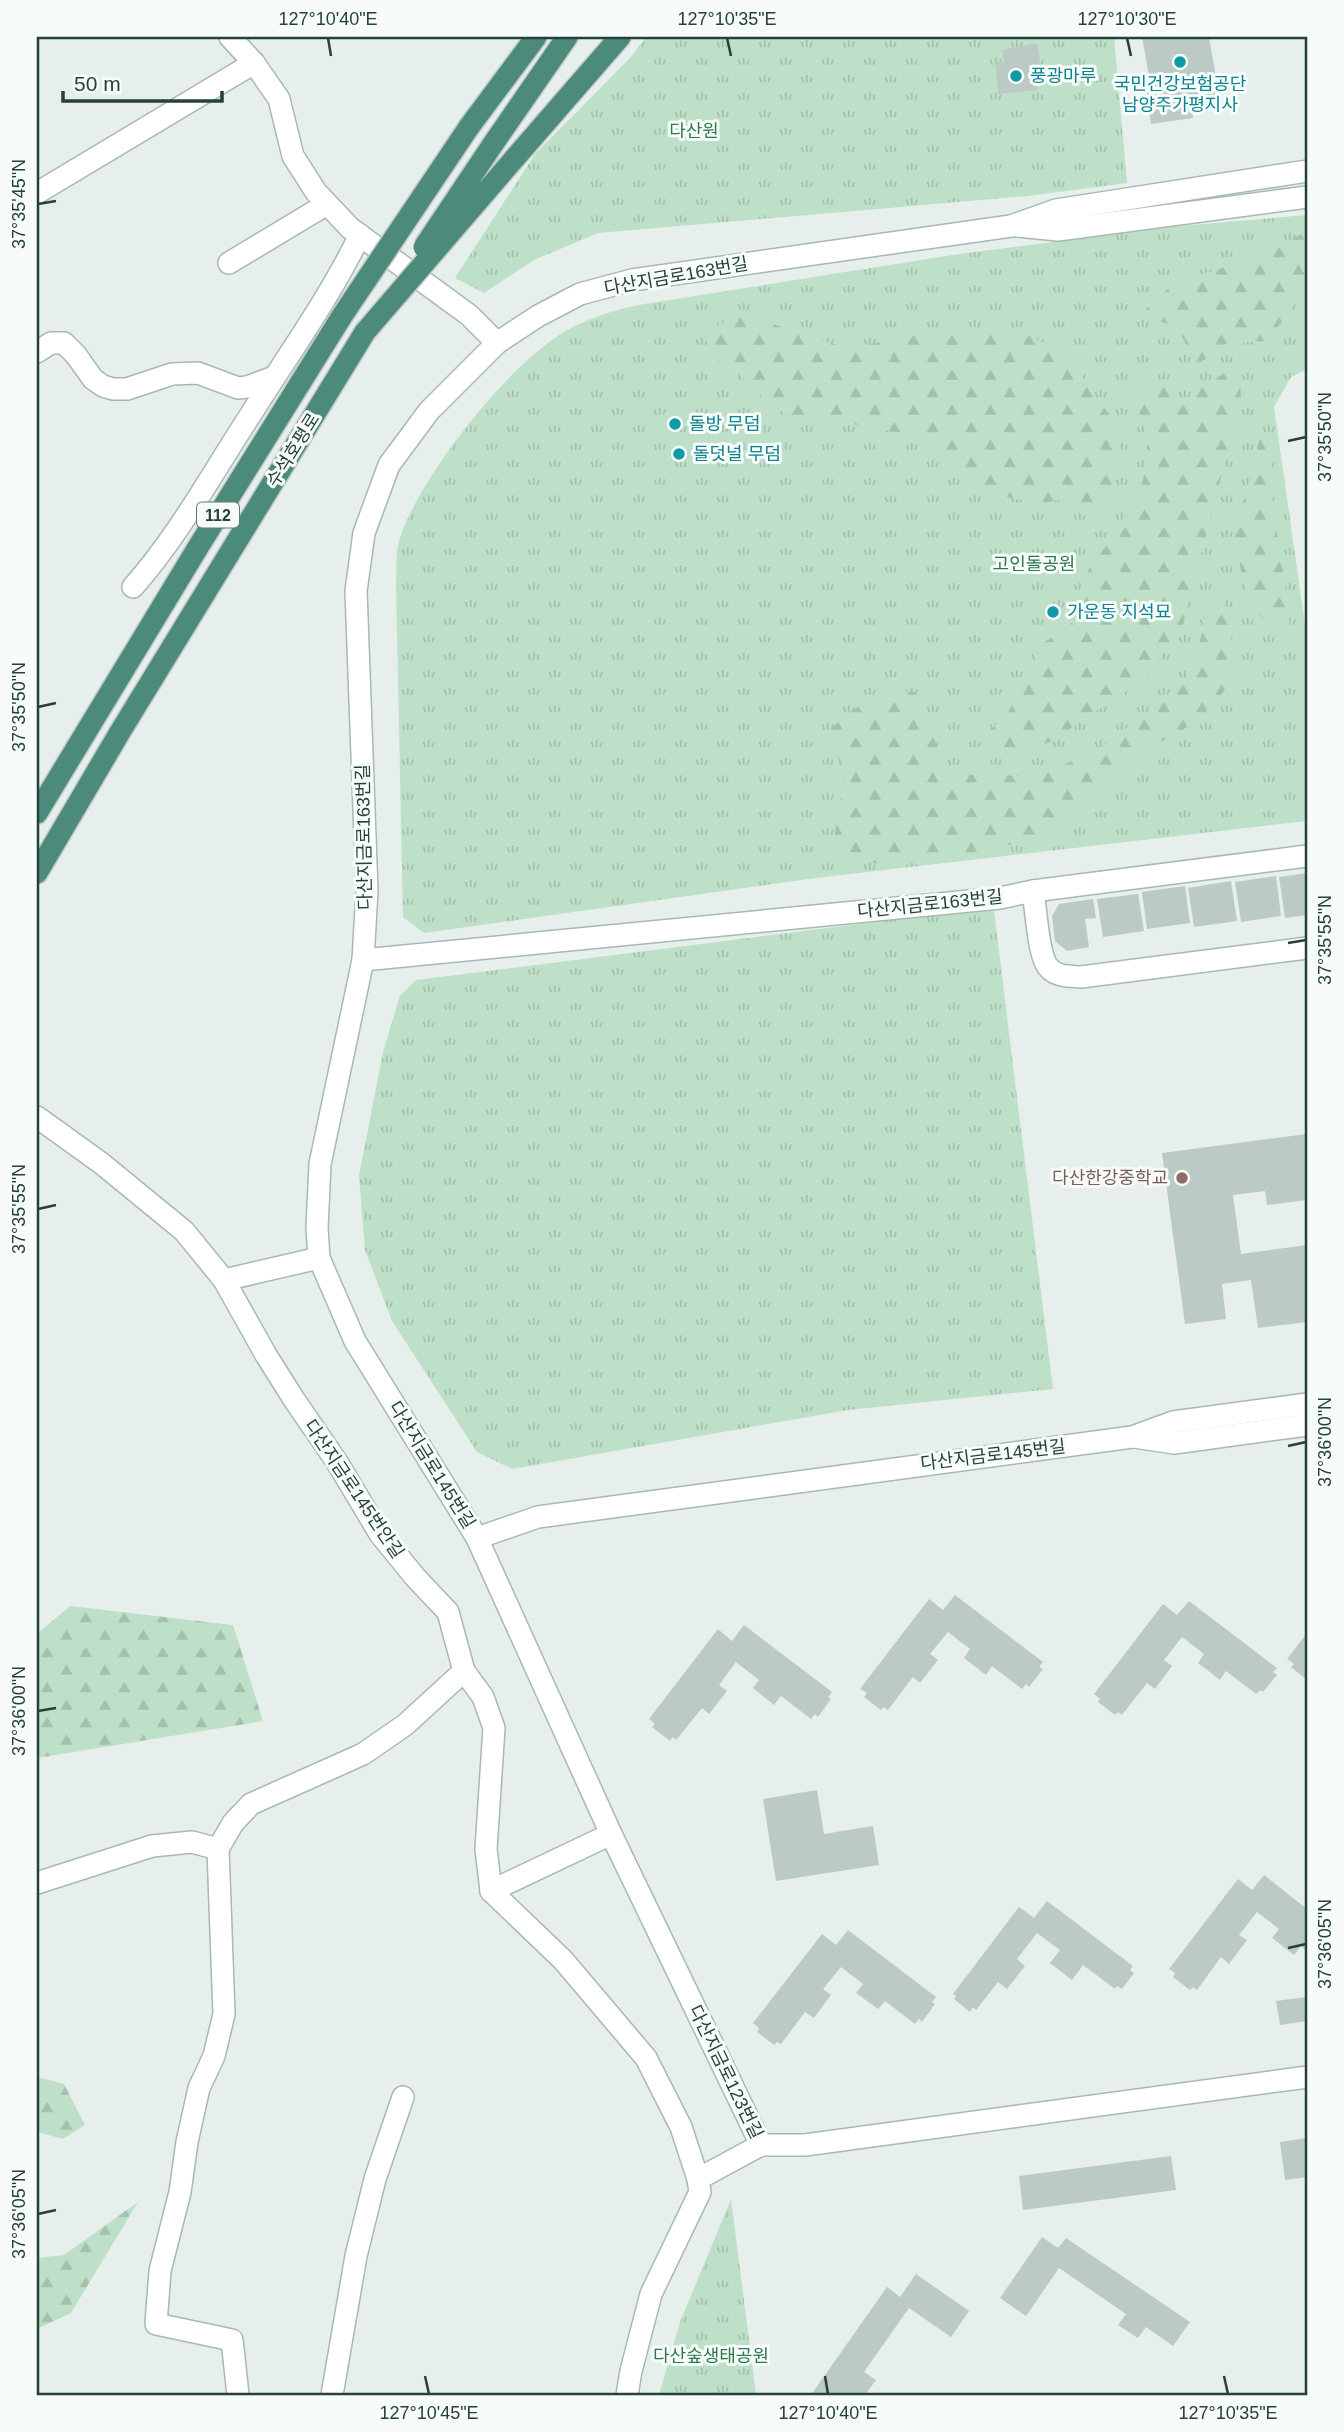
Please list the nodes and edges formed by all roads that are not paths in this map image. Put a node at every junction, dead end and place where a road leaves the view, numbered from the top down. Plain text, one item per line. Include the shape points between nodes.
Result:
1 (230, 37) edge
2 (536, 37) edge
3 (567, 37) edge
4 (620, 37) edge
5 (254, 63) junction
6 (1307, 171) edge
7 (37, 193) edge
8 (1307, 197) edge
9 (327, 204) junction
10 (1011, 226) junction
11 (360, 235) junction
12 (229, 263) dead end
13 (365, 332) junction
14 (497, 343) junction
15 (37, 352) edge
16 (274, 377) junction
17 (133, 587) dead end
18 (37, 813) edge
19 (1307, 856) edge
20 (37, 873) edge
21 (1033, 891) junction
22 (1307, 948) edge
23 (363, 960) junction
24 (37, 1117) edge
25 (319, 1258) junction
26 (224, 1280) junction
27 (1307, 1404) edge
28 (1307, 1425) edge
29 (1132, 1437) junction
30 (477, 1538) junction
31 (464, 1671) junction
32 (611, 1834) junction
33 (218, 1849) junction
34 (37, 1883) edge
35 (491, 1891) junction
36 (1307, 2077) edge
37 (403, 2098) dead end
38 (761, 2146) junction
39 (698, 2179) junction
40 (238, 2395) edge
41 (332, 2395) edge
42 (627, 2395) edge

1 - 5 street
2 - 18 highway, 수석호평로 / 112, bridge via 342,316
3 - 13 highway, 수석호평로 / 112, bridge
4 - 13 highway, bridge
5 - 7 street
5 - 9 street via 279,99 293,156
6 - 10 street, 다산지금로163번길 via 1056,210
8 - 10 street, 다산지금로163번길 via 1058,230
9 - 11 street
9 - 12 street
10 - 14 street, 다산지금로163번길 via 632,280 580,294
11 - 14 street via 469,315
11 - 16 street
13 - 20 highway, 수석호평로 / 112
14 - 23 street, 다산지금로163번길 via 429,411 389,466 364,533 356,591 367,891
15 - 16 street via 51,343 64,343 93,379 113,389 172,374 198,373 239,387
16 - 17 street via 169,542
19 - 21 street, 다산지금로163번길
21 - 22 street via 1043,956 1048,967 1060,975 1081,977
21 - 23 street, 다산지금로163번길 via 1000,898
23 - 25 street, 다산지금로145번길 via 320,1164
24 - 26 street, 다산지금로145번안길 via 184,1231
25 - 26 street
25 - 30 street, 다산지금로145번길 via 355,1341
26 - 31 street, 다산지금로145번안길 via 266,1356 380,1534 448,1612
27 - 29 street, 다산지금로145번길 via 1173,1422
28 - 29 street, 다산지금로145번길 via 1174,1443
29 - 30 street, 다산지금로145번길 via 538,1517
30 - 32 street, 다산지금로123번길
31 - 33 street via 405,1725 363,1755 251,1804
31 - 35 street, 다산지금로145번안길 via 483,1697 494,1728 486,1849
32 - 35 street
32 - 38 street, 다산지금로123번길
33 - 34 street via 192,1842 152,1846
33 - 40 street via 224,2014 187,2142 160,2271 156,2324 232,2340
35 - 39 street via 563,1960 646,2058 681,2127
36 - 38 street, 다산지금로123번길 via 805,2145
37 - 41 street via 375,2179 356,2256
38 - 39 street
39 - 42 street via 697,2200 652,2294

